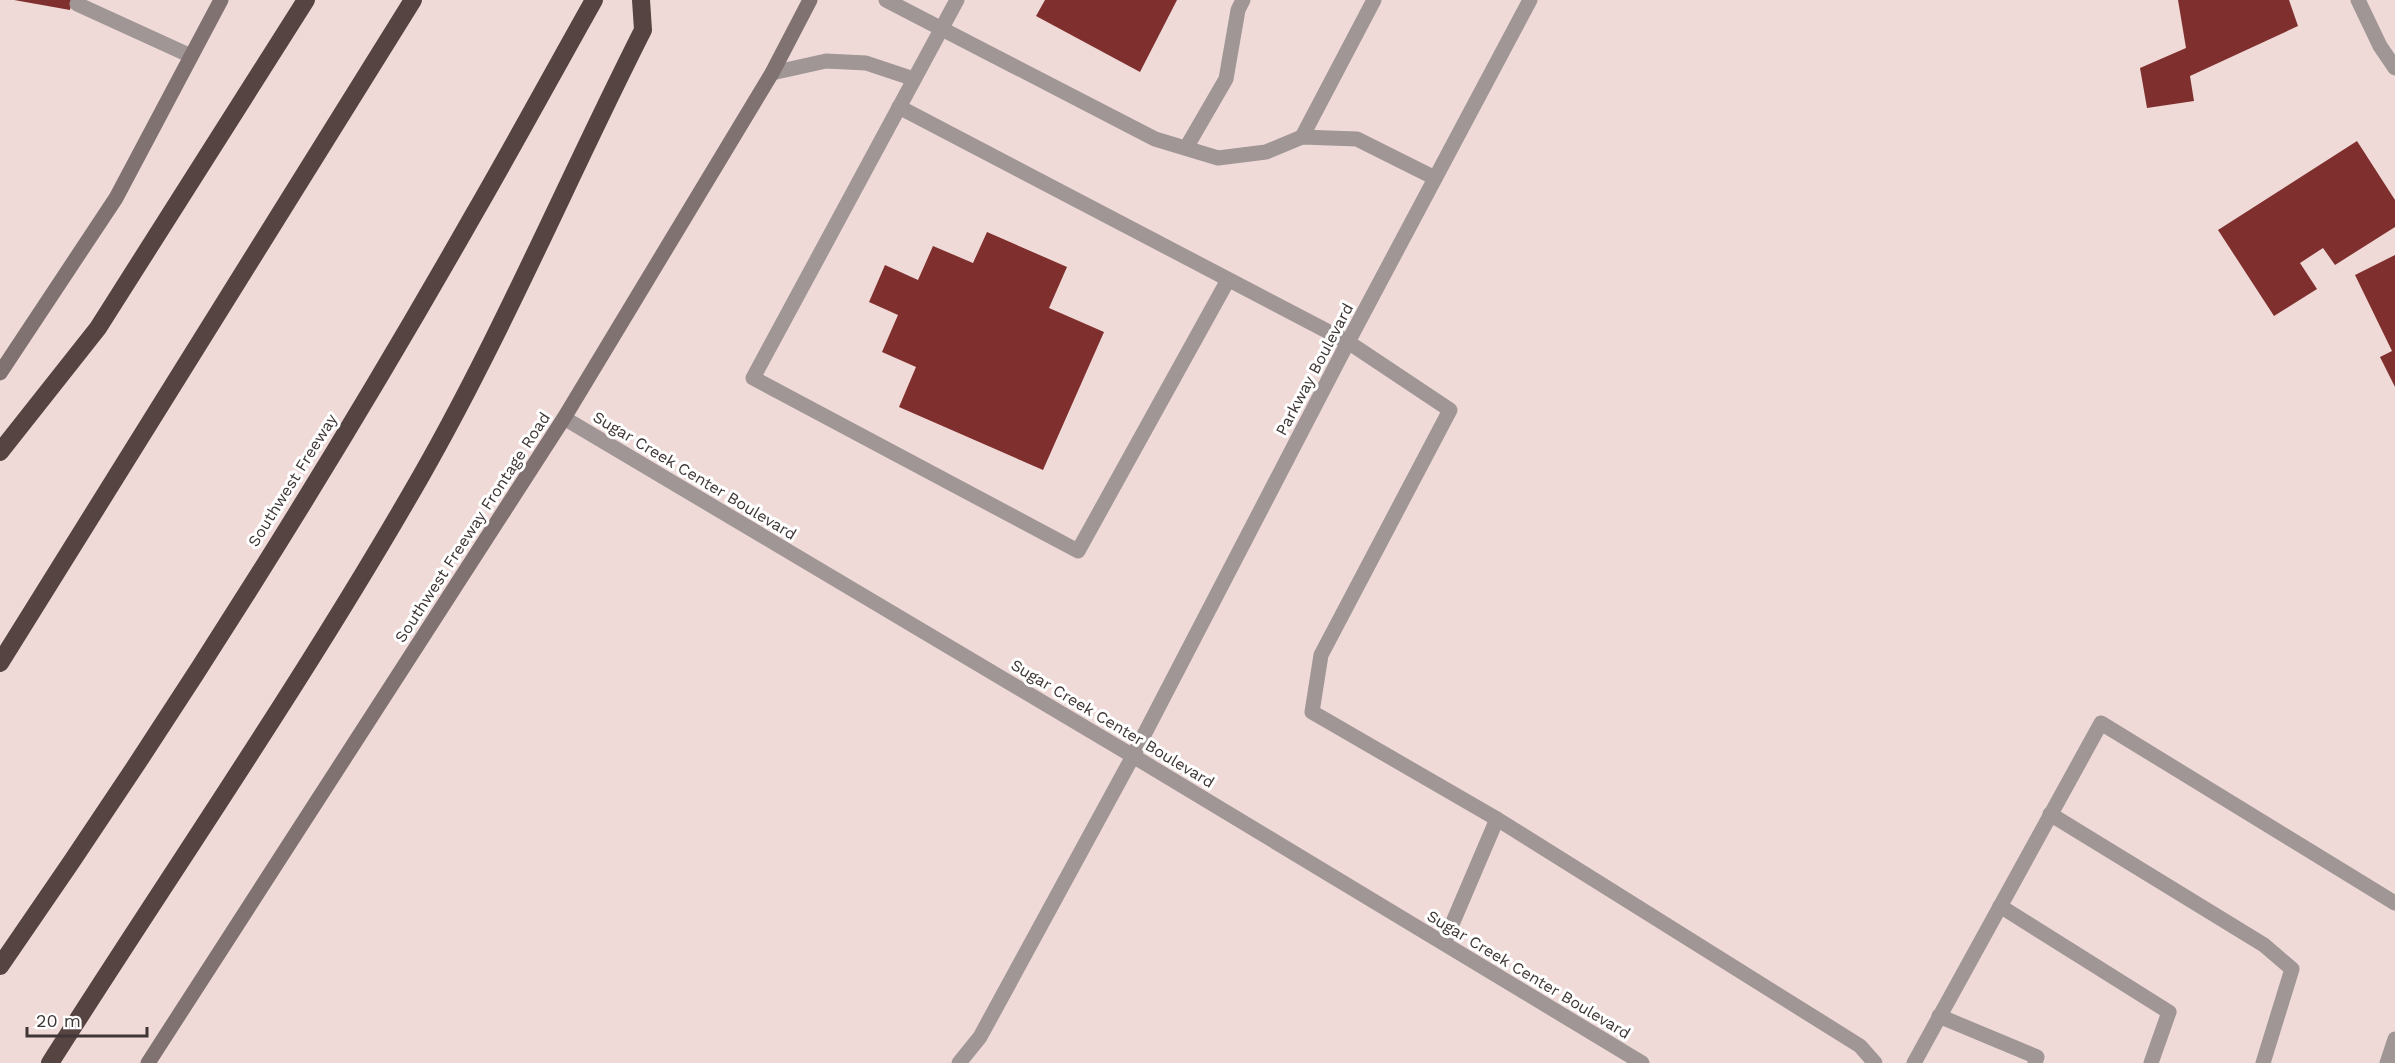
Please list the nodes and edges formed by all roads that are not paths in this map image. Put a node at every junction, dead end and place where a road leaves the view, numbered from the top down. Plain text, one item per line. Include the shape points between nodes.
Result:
1 (221, 0) edge
2 (306, 0) edge
3 (412, 0) edge
4 (594, 0) edge
5 (641, 0) edge
6 (810, 0) edge
7 (886, 0) edge
8 (957, 0) edge
9 (1243, 0) edge
10 (1374, 0) edge
11 (1530, 0) edge
12 (2358, 0) edge
13 (77, 4) dead end
14 (942, 28) junction
15 (191, 56) junction
16 (2395, 68) edge
17 (772, 73) junction
18 (914, 79) junction
19 (899, 107) junction
20 (1302, 137) junction
21 (1186, 148) junction
22 (1435, 178) junction
23 (1228, 280) junction
24 (1348, 342) junction
25 (0, 373) edge
26 (564, 418) junction
27 (0, 452) edge
28 (0, 663) edge
29 (1133, 756) junction
30 (2050, 814) junction
31 (1497, 819) junction
32 (2395, 903) edge
33 (2000, 906) junction
34 (1444, 943) junction
35 (0, 966) edge
36 (1939, 1016) junction
37 (2395, 1039) edge
38 (50, 1063) edge
39 (148, 1063) edge
40 (960, 1063) edge
41 (1642, 1063) edge
42 (1875, 1063) edge
43 (1914, 1063) edge
44 (2035, 1063) edge
45 (2151, 1063) edge
46 (2263, 1063) edge
47 (2387, 1063) edge

1 - 15 main road
2 - 27 highway via 98,328
3 - 28 highway
4 - 35 highway, Southwest Freeway via 474,214 326,464 171,711
5 - 38 highway via 643,30 423,473 286,700
6 - 17 main road, Southwest Freeway Frontage Road
7 - 14 street
8 - 14 street
9 - 21 street via 1226,79
10 - 20 street
11 - 22 street, Parkway Boulevard
12 - 16 street
13 - 15 street
14 - 18 street
14 - 21 street via 1155,139
15 - 25 main road via 116,198
17 - 18 street via 826,61 866,63
17 - 26 main road, Southwest Freeway Frontage Road
18 - 19 street
19 - 23 street
19 - 23 street via 753,378 1078,551
20 - 21 street via 1266,152 1218,158
20 - 22 street via 1357,139
22 - 24 street, Parkway Boulevard
23 - 24 street
24 - 29 street, Parkway Boulevard
24 - 31 street via 1450,410 1321,656 1312,712
26 - 29 street, Sugar Creek Center Boulevard
26 - 39 main road, Southwest Freeway Frontage Road
29 - 34 street, Sugar Creek Center Boulevard
29 - 40 street, Parkway Boulevard via 980,1037
30 - 32 street via 2101,723
30 - 33 street
30 - 46 street via 2264,945 2292,969
31 - 34 street
31 - 42 street via 1860,1046
33 - 36 street
33 - 45 street via 2169,1012
34 - 41 street, Sugar Creek Center Boulevard
36 - 43 street
36 - 44 street via 2037,1057
37 - 47 street

